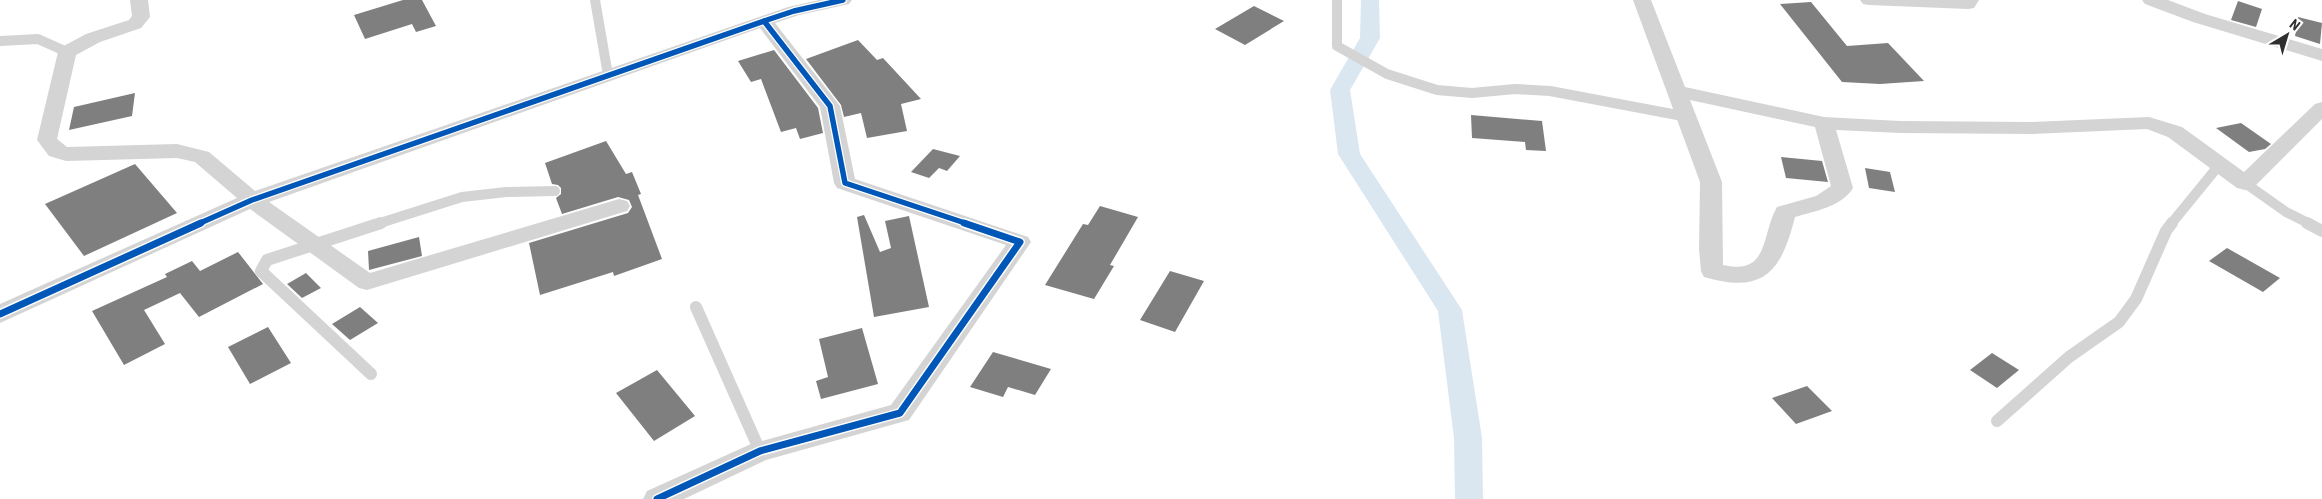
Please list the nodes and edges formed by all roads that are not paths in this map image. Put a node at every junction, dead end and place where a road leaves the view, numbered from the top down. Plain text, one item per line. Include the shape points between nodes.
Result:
1 (139, 0) edge
2 (594, 0) edge
3 (843, 0) edge
4 (1338, 0) edge
5 (1642, 0) edge
6 (1869, 0) edge
7 (1970, 0) edge
8 (2151, 0) edge
9 (801, 6) edge
10 (764, 21) junction
11 (0, 42) edge
12 (67, 52) junction
13 (2322, 55) edge
14 (608, 75) junction
15 (1677, 91) junction
16 (2322, 108) edge
17 (1688, 117) junction
18 (1824, 123) junction
19 (2220, 164) junction
20 (2244, 183) junction
21 (555, 191) dead end
22 (252, 200) junction
23 (619, 206) dead end
24 (2322, 231) edge
25 (313, 244) junction
26 (696, 307) dead end
27 (0, 314) edge
28 (371, 374) dead end
29 (1997, 421) dead end
30 (760, 451) junction
31 (657, 499) edge

1 - 12 street via 141,17 136,24 93,38
2 - 14 lane
3 - 9 street
4 - 17 lane via 1337,46 1389,75 1429,89 1473,93 1530,89
5 - 15 street
6 - 7 street via 1968,4
8 - 13 street
9 - 10 street
10 - 14 street
10 - 30 street via 830,106 845,182 1020,242 900,412
11 - 12 lane via 38,39
12 - 22 street via 47,140 56,151 66,154 177,151 202,157
14 - 22 street
15 - 17 street
15 - 18 street
16 - 20 street
17 - 18 street via 1711,182 1712,271 1741,276 1758,270 1776,248 1785,212 1824,201 1842,188
18 - 19 street via 1900,128 2032,128 2149,123 2175,132
19 - 20 street
19 - 29 lane via 2166,232 2136,299 2119,322 2070,357
20 - 24 lane via 2286,212
21 - 25 lane via 462,197
22 - 25 street
22 - 27 street
23 - 25 street via 367,282
25 - 28 lane via 267,260 261,271
26 - 30 lane
30 - 31 street

